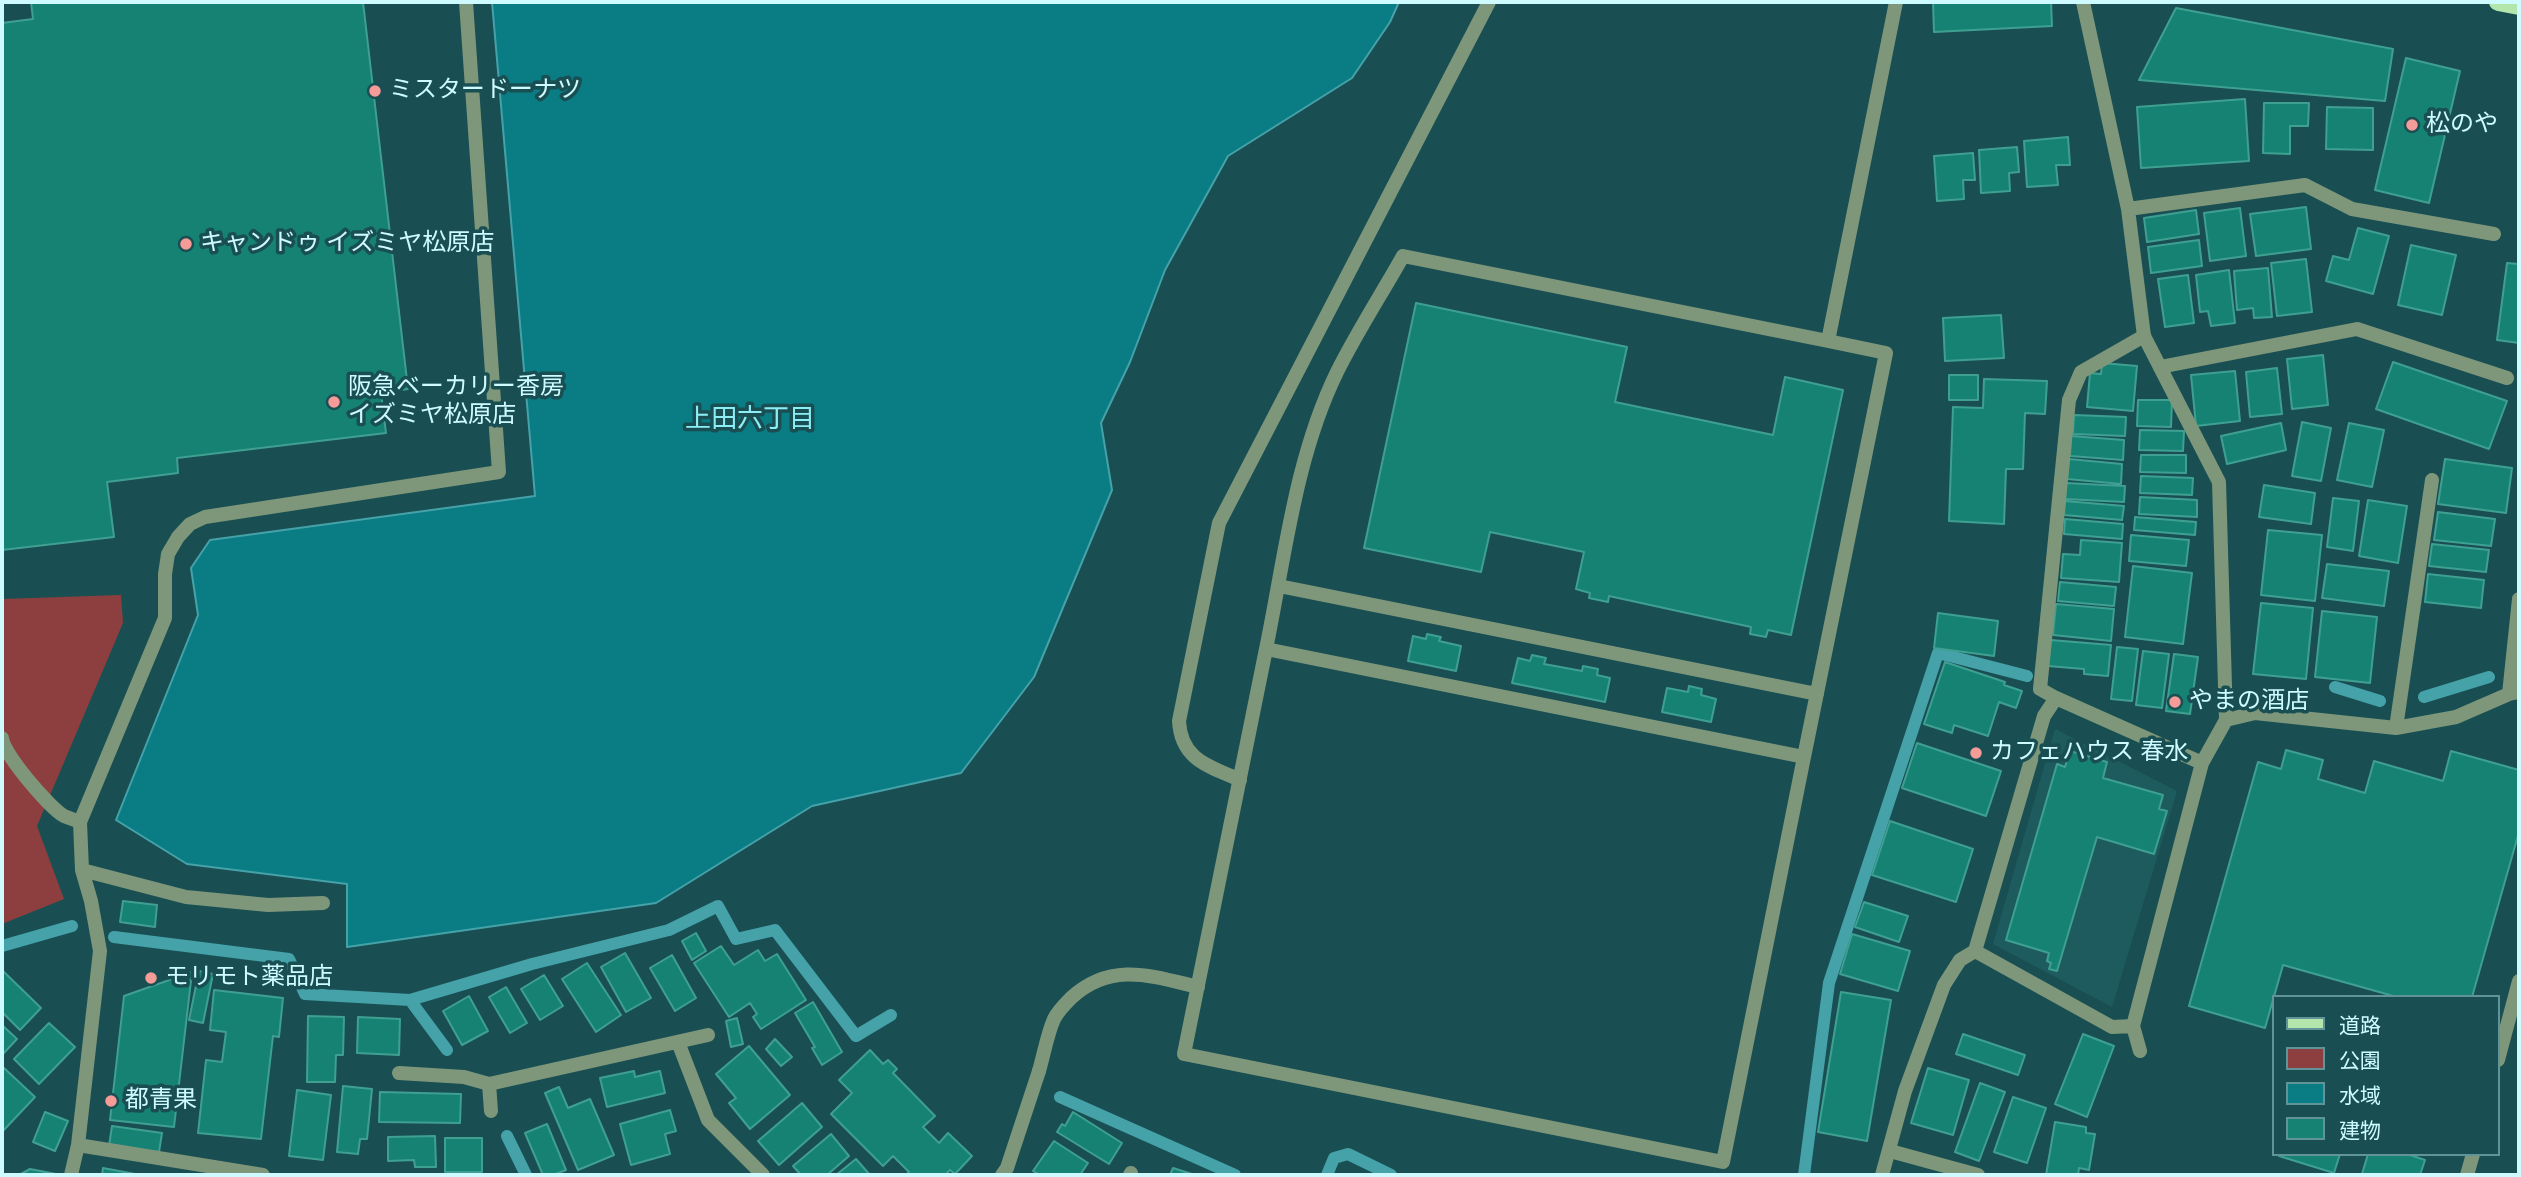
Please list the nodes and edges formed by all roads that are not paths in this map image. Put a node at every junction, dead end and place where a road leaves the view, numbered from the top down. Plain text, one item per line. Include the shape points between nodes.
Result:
1 (466, 2) edge
2 (1489, 2) edge
3 (1896, 2) edge
4 (2082, 2) edge
5 (2498, 2) edge
6 (2519, 6) edge
7 (2128, 209) junction
8 (2494, 234) dead end
9 (2144, 336) junction
10 (1828, 341) junction
11 (2160, 367) junction
12 (2507, 378) dead end
13 (2432, 480) dead end
14 (1279, 586) junction
15 (2519, 599) edge
16 (1266, 649) junction
17 (2514, 693) edge
18 (1817, 694) junction
19 (2056, 698) junction
20 (2226, 720) junction
21 (2396, 728) junction
22 (2, 738) edge
23 (1804, 757) junction
24 (2202, 763) junction
25 (1240, 780) junction
26 (80, 821) junction
27 (82, 870) junction
28 (323, 903) dead end
29 (1975, 951) junction
30 (2519, 981) edge
31 (1198, 987) junction
32 (2514, 1020) edge
33 (2133, 1026) junction
34 (708, 1035) dead end
35 (678, 1042) junction
36 (2140, 1051) dead end
37 (2500, 1055) edge
38 (399, 1073) dead end
39 (489, 1084) junction
40 (491, 1111) dead end
41 (78, 1145) junction
42 (1890, 1151) junction
43 (2472, 1156) edge
44 (71, 1175) edge
45 (263, 1175) edge
46 (763, 1175) edge
47 (1002, 1175) edge
48 (1882, 1175) edge
49 (1978, 1175) edge
50 (2467, 1175) edge

1 - 26 street via 499,472 205,517 190,524 168,554 164,618
2 - 25 street via 1219,523 1180,732 1198,761
3 - 10 street
4 - 7 street
5 - 6 main road
7 - 8 street via 2305,185 2352,209
7 - 9 street
9 - 11 street
9 - 19 street via 2081,373 2069,400 2040,689
10 - 14 street via 1403,256 1337,372 1324,404 1302,470
10 - 18 street via 1886,353
11 - 12 street via 2357,329
11 - 20 street via 2219,482
13 - 21 street
14 - 16 street
14 - 18 street
15 - 17 street
16 - 23 street
16 - 25 street
17 - 21 street via 2456,717
18 - 23 street
19 - 24 street
19 - 29 street via 2044,716
20 - 21 street via 2255,713
20 - 24 street
22 - 26 street via 13,763 62,815
23 - 31 street via 1723,1162 1184,1054
24 - 33 street
25 - 31 street
26 - 27 street
27 - 28 street via 186,897 268,905
27 - 41 street via 100,950
29 - 33 street via 2112,1027
29 - 42 street via 1960,960 1944,985 1905,1091
30 - 32 street
31 - 47 street via 1125,973 1077,992 1055,1018
32 - 37 street
33 - 36 street
34 - 35 street
35 - 39 street
35 - 46 street via 708,1120
38 - 39 street via 464,1077
39 - 40 street
41 - 44 street
41 - 45 street
42 - 48 street
42 - 49 street
43 - 50 street

